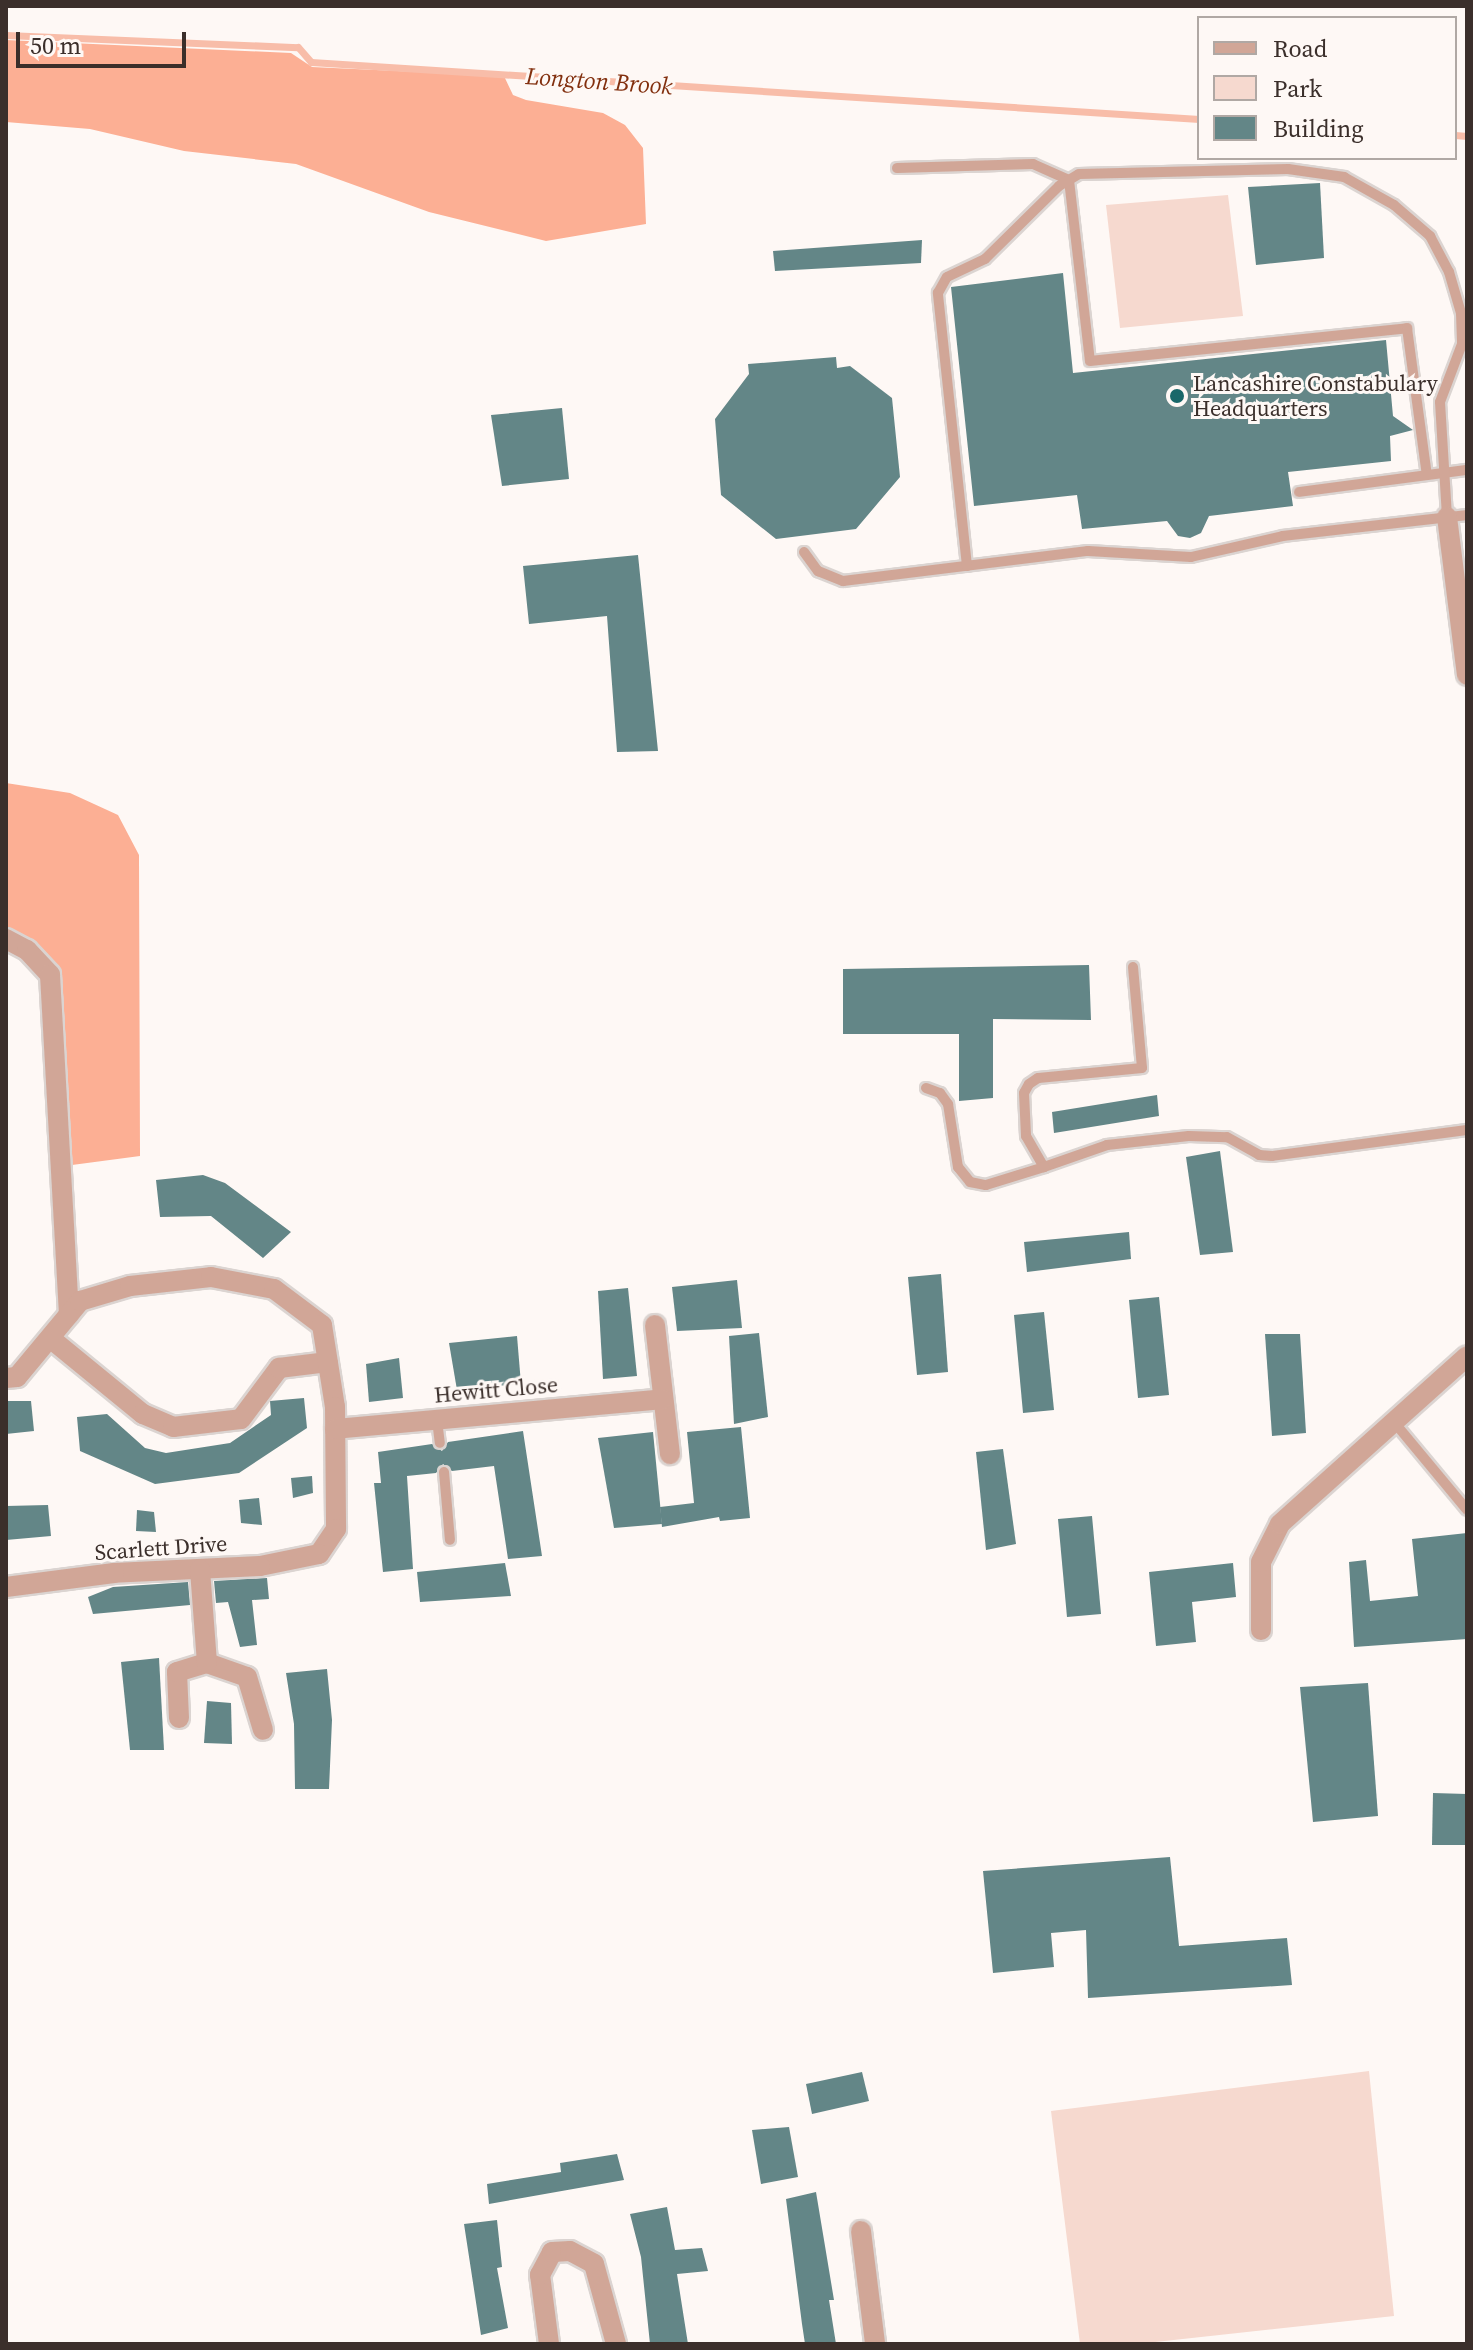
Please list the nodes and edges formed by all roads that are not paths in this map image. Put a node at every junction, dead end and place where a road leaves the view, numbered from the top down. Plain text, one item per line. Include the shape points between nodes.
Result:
1 (897, 168) dead end
2 (1069, 180) junction
3 (1467, 470) edge
4 (1443, 473) junction
5 (1427, 475) junction
6 (1299, 492) dead end
7 (1457, 516) edge
8 (804, 552) dead end
9 (967, 566) junction
10 (1467, 675) edge
11 (6, 939) edge
12 (1133, 967) dead end
13 (926, 1088) dead end
14 (1467, 1130) edge
15 (1044, 1167) junction
16 (69, 1314) junction
17 (655, 1325) dead end
18 (50, 1338) junction
19 (1467, 1356) edge
20 (328, 1362) junction
21 (11, 1378) edge
22 (662, 1399) junction
23 (437, 1420) junction
24 (1394, 1422) junction
25 (335, 1429) junction
26 (440, 1443) dead end
27 (670, 1454) dead end
28 (444, 1472) dead end
29 (1467, 1510) edge
30 (450, 1540) dead end
31 (200, 1569) junction
32 (6, 1587) edge
33 (1261, 1630) dead end
34 (207, 1663) junction
35 (179, 1718) dead end
36 (263, 1730) dead end
37 (861, 2231) dead end
38 (549, 2344) edge
39 (616, 2344) edge
40 (875, 2344) edge

1 - 2 lane via 1033,164
2 - 4 lane via 1079,174 1288,169 1344,177 1394,205 1430,236 1449,272 1461,313 1462,344 1440,402
2 - 5 lane via 1090,361 1407,328
2 - 9 lane via 985,259 947,277 938,293
3 - 4 lane
4 - 5 lane
4 - 7 lane
5 - 6 lane
7 - 9 lane via 1283,536 1191,557 1088,551
7 - 10 street
8 - 9 lane via 818,571 843,581
11 - 16 street via 27,950 50,975
12 - 15 lane via 1142,1068 1038,1078 1029,1084 1022,1118 1029,1148
13 - 15 lane via 940,1093 948,1104 958,1167 970,1182 986,1185
14 - 15 lane via 1272,1156 1259,1155 1227,1137 1189,1136 1107,1145
16 - 18 street
16 - 20 street via 80,1301 130,1286 211,1277 274,1289 322,1325
17 - 22 street
18 - 20 street via 143,1414 173,1427 241,1419 279,1368
18 - 21 street
19 - 24 street
20 - 25 street
22 - 23 street, Hewitt Close
22 - 27 street
23 - 25 street, Hewitt Close
23 - 26 lane
24 - 29 lane
24 - 33 street via 1280,1524 1261,1562
25 - 31 street, Scarlett Drive via 336,1529 319,1554 260,1566
28 - 30 lane
31 - 32 street, Scarlett Drive
31 - 34 street
34 - 35 street via 177,1672
34 - 36 street via 247,1677
37 - 40 street
38 - 39 street via 540,2275 552,2252 570,2251 594,2264

